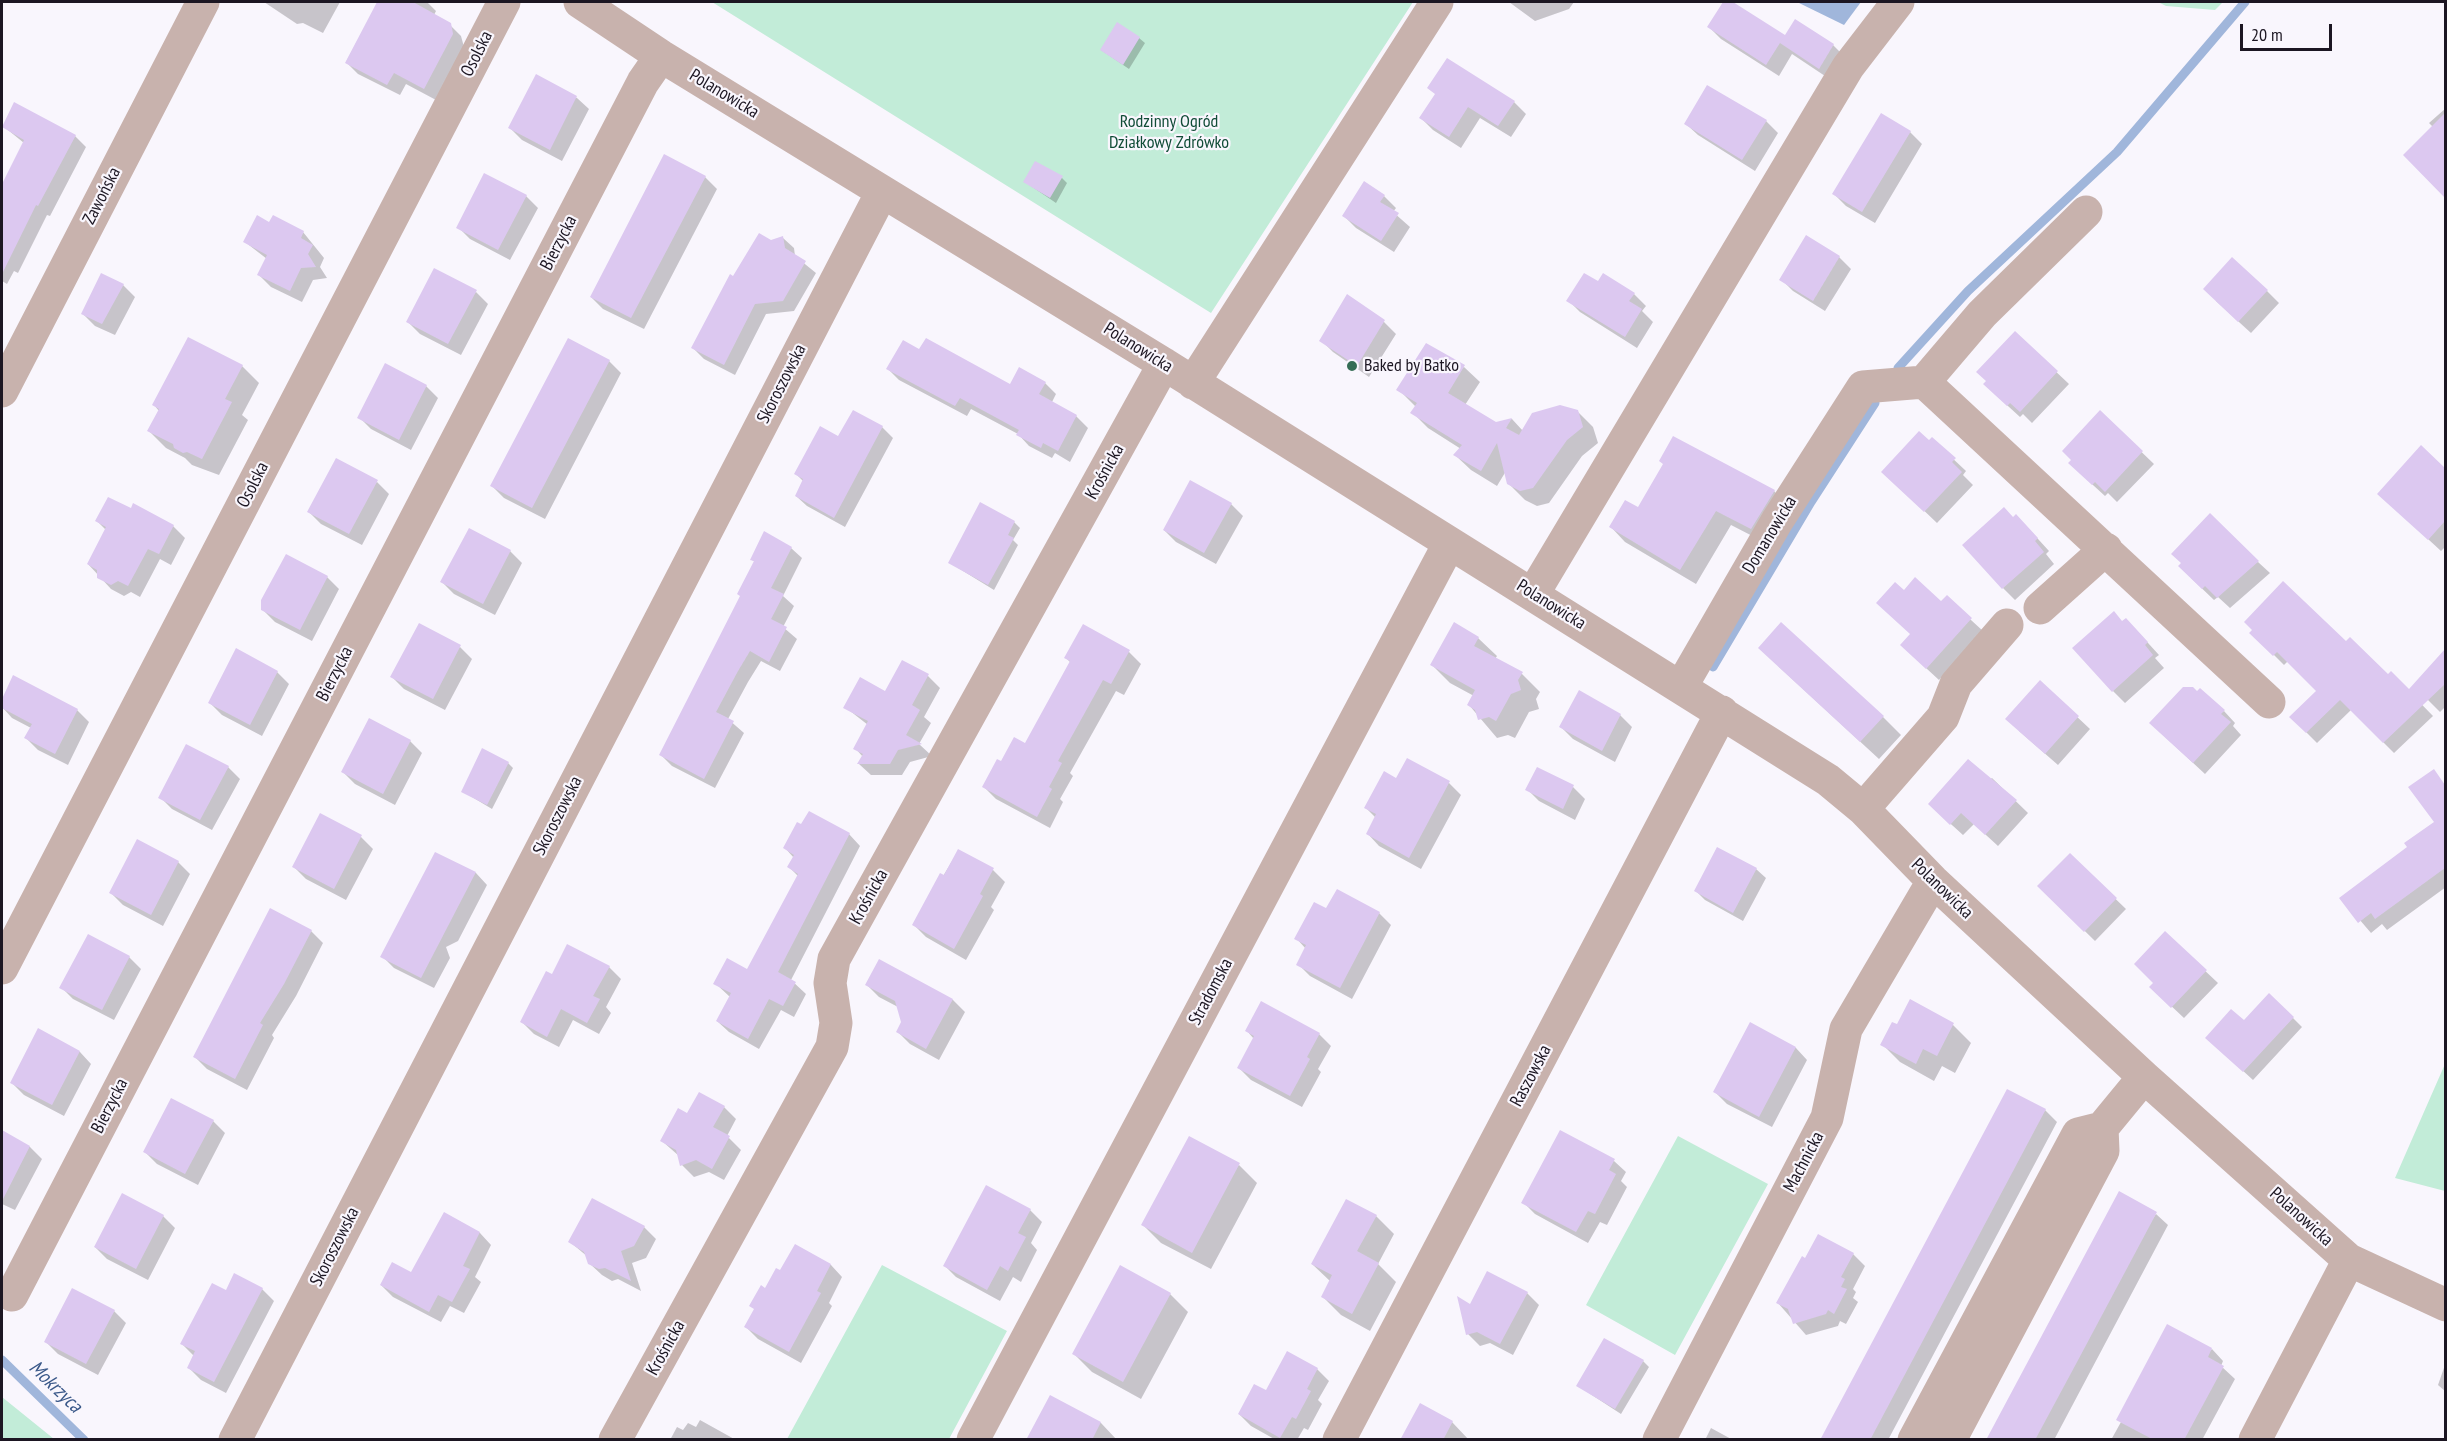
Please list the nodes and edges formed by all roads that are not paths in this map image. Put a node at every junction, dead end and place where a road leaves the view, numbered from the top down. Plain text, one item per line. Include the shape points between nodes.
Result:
1 (203, 2) edge
2 (504, 2) edge
3 (580, 2) edge
4 (1437, 2) edge
5 (1898, 2) edge
6 (661, 56) junction
7 (882, 192) junction
8 (2086, 212) dead end
9 (1164, 364) junction
10 (1193, 382) junction
11 (1924, 382) junction
12 (2, 391) edge
13 (1449, 544) junction
14 (2106, 549) junction
15 (1533, 594) junction
16 (2040, 608) dead end
17 (2007, 625) dead end
18 (1681, 687) junction
19 (2269, 702) dead end
20 (1722, 712) junction
21 (1863, 809) junction
22 (1933, 881) junction
23 (2, 968) edge
24 (2144, 1077) junction
25 (2102, 1128) junction
26 (2349, 1260) junction
27 (12, 1295) dead end
28 (2445, 1305) edge
29 (235, 1440) edge
30 (615, 1440) edge
31 (973, 1440) edge
32 (1339, 1440) edge
33 (1659, 1440) edge
34 (1914, 1440) edge
35 (1950, 1440) edge
36 (2254, 1440) edge

1 - 12 street, Zawońska
2 - 23 street, Osolska
3 - 6 street, Polanowicka
4 - 10 street
5 - 15 street via 1848,67
6 - 7 street, Polanowicka
6 - 27 street, Bierzycka via 644,81
7 - 9 street, Polanowicka
7 - 29 street, Skoroszowska
8 - 11 street via 1982,314
9 - 10 street, Polanowicka
9 - 30 street, Krośnicka via 834,959 830,983 836,1023 832,1047
10 - 13 street, Polanowicka
11 - 14 street
11 - 18 street, Domanowicka via 1863,387 1777,521
13 - 15 street, Polanowicka
13 - 31 street, Stradomska
14 - 16 street
14 - 19 street
15 - 18 street, Polanowicka
17 - 21 street via 1956,684 1943,717
18 - 20 street, Polanowicka
20 - 21 street, Polanowicka via 1828,780
20 - 32 street, Raszowska
21 - 22 street, Polanowicka
22 - 24 street, Polanowicka
22 - 33 street, Machnicka via 1846,1029 1827,1118
24 - 25 street
24 - 26 street, Polanowicka
25 - 34 street via 2078,1134
25 - 35 street via 2103,1151
26 - 28 street, Polanowicka
26 - 36 street

